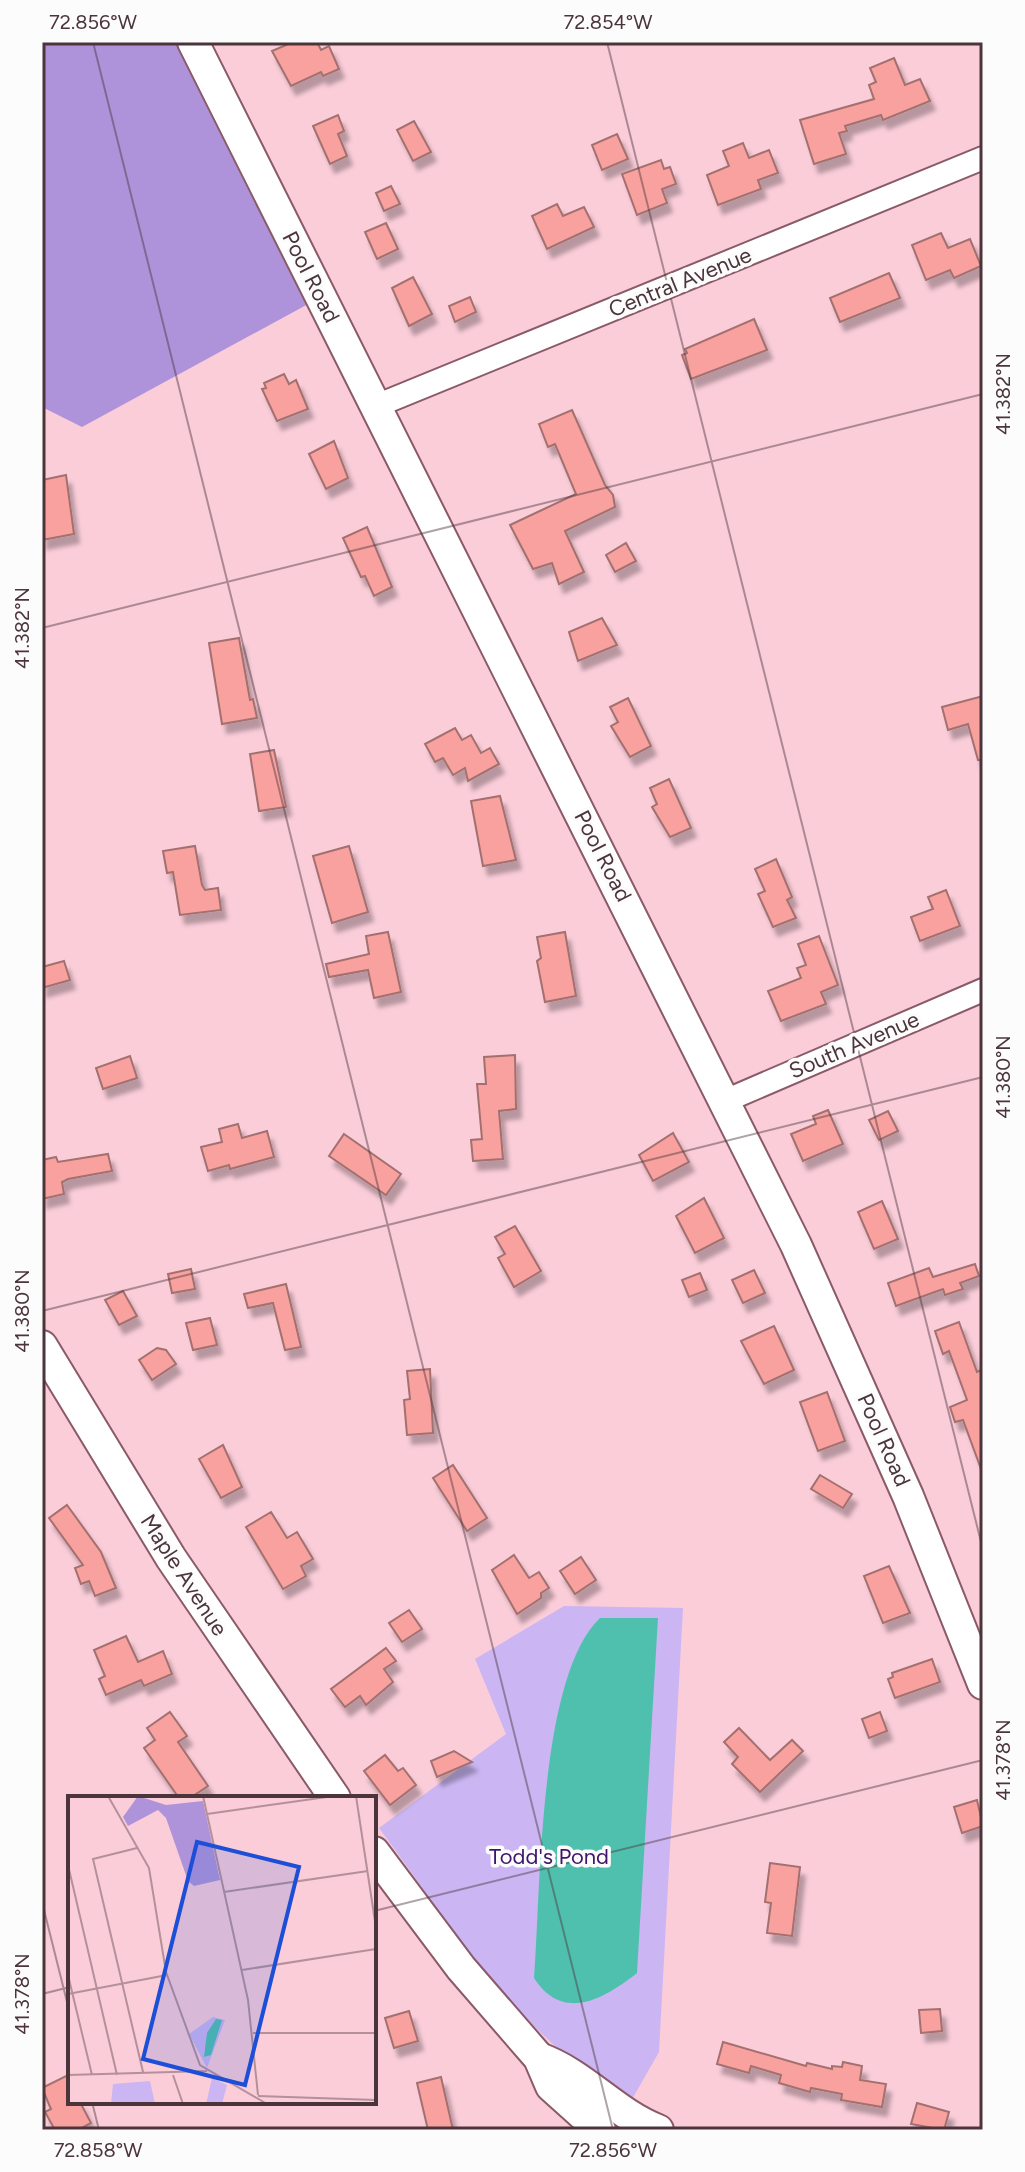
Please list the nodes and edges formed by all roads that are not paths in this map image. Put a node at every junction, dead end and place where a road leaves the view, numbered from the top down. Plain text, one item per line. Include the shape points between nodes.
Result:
1 (193, 42) edge
2 (983, 158) edge
3 (376, 406) junction
4 (983, 990) edge
5 (725, 1101) junction
6 (42, 1346) edge
7 (981, 1670) edge
8 (334, 1796) edge
9 (376, 1855) edge
10 (539, 2058) junction
11 (647, 2128) edge
12 (600, 2130) edge

1 - 3 street, Pool Road
2 - 3 street, Central Avenue
3 - 5 street, Pool Road
4 - 5 street, South Avenue
5 - 7 street, Pool Road via 852,1367
6 - 8 street, Maple Avenue via 163,1546
9 - 10 street via 461,1968
10 - 11 street via 571,2071
10 - 12 street via 556,2093

